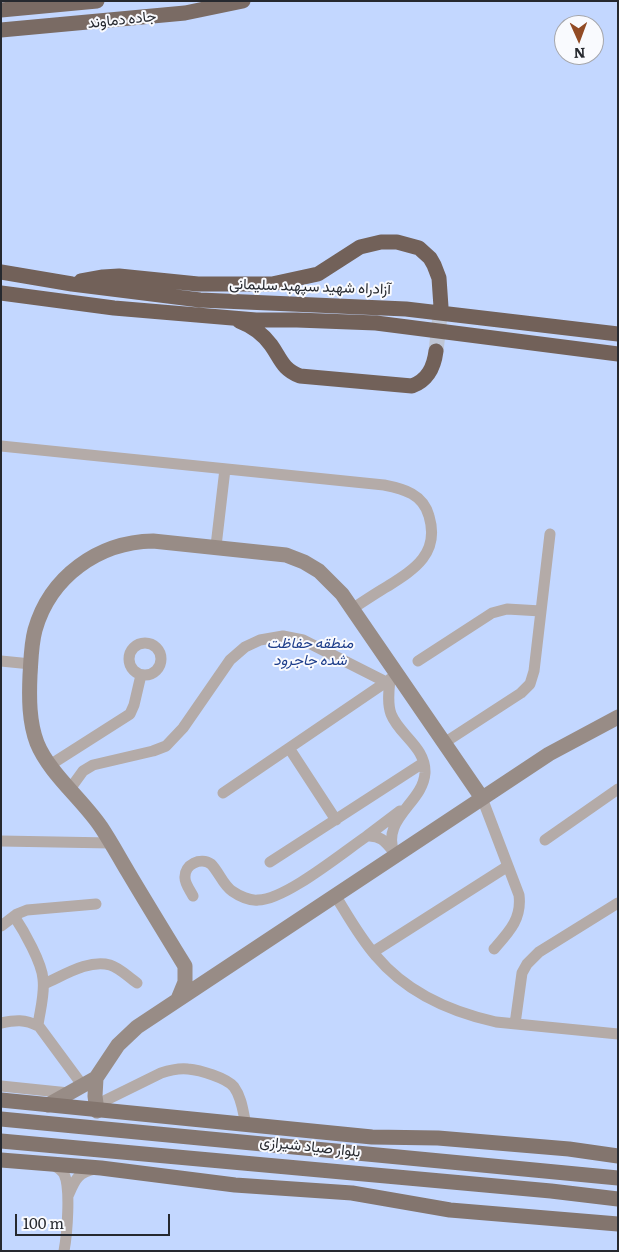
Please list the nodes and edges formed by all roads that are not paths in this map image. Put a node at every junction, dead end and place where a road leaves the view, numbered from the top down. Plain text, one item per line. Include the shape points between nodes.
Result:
1 (97, 1) edge
2 (243, 1) edge
3 (1, 10) edge
4 (1, 30) edge
5 (1, 272) edge
6 (72, 284) junction
7 (1, 293) edge
8 (441, 307) tunnel mouth
9 (231, 318) junction
10 (618, 334) edge
11 (436, 351) tunnel mouth
12 (618, 354) edge
13 (1, 446) edge
14 (225, 469) junction
15 (550, 534) dead end
16 (216, 546) junction
17 (352, 609) junction
18 (541, 612) junction
19 (1, 661) edge
20 (418, 661) dead end
21 (31, 664) junction
22 (141, 675) dead end
23 (391, 679) junction
24 (618, 717) edge
25 (444, 743) junction
26 (289, 748) junction
27 (423, 763) junction
28 (50, 765) junction
29 (70, 789) junction
30 (618, 789) edge
31 (223, 793) dead end
32 (482, 798) junction
33 (405, 808) junction
34 (336, 820) junction
35 (366, 836) junction
36 (545, 840) dead end
37 (1, 841) edge
38 (111, 843) junction
39 (394, 853) junction
40 (270, 862) dead end
41 (508, 866) junction
42 (335, 895) junction
43 (194, 896) dead end
44 (618, 903) edge
45 (96, 904) dead end
46 (14, 916) junction
47 (1, 926) edge
48 (494, 949) dead end
49 (372, 952) junction
50 (185, 966) junction
51 (219, 972) junction
52 (136, 983) dead end
53 (44, 984) junction
54 (178, 999) junction
55 (1, 1023) edge
56 (515, 1024) junction
57 (38, 1026) junction
58 (618, 1034) edge
59 (89, 1082) junction
60 (1, 1086) edge
61 (69, 1094) junction
62 (1, 1100) edge
63 (48, 1105) junction
64 (96, 1108) junction
65 (1, 1119) edge
66 (253, 1125) junction
67 (1, 1141) edge
68 (259, 1142) junction
69 (569, 1149) junction
70 (618, 1156) edge
71 (1, 1160) edge
72 (239, 1163) junction
73 (50, 1164) junction
74 (101, 1168) junction
75 (554, 1171) junction
76 (618, 1178) edge
77 (200, 1180) junction
78 (268, 1187) junction
79 (551, 1191) junction
80 (68, 1196) junction
81 (618, 1199) edge
82 (618, 1224) edge
83 (64, 1251) edge

1 - 3 highway, جاده دماوند
2 - 4 highway, جاده دماوند via 185,13
5 - 6 highway, آزادراه شهید سپهبد سلیمانی
6 - 8 highway via 90,278 119,276 198,284 272,284 318,274 360,247 396,242 420,248 430,258 439,278
6 - 10 highway, آزادراه شهید سپهبد سلیمانی via 200,300 406,309
7 - 9 highway via 114,308
9 - 11 highway via 260,333 286,369 300,376 412,386 424,380 429,373
9 - 12 highway via 376,323
13 - 14 street
14 - 16 street
14 - 17 street via 384,485 409,492 421,500 432,530 423,559 412,570
15 - 18 street
16 - 17 main road via 295,557 327,577
16 - 21 main road via 170,541 131,542 83,562 62,581 44,609 34,631
17 - 23 main road
18 - 20 street via 507,609 492,613
18 - 25 street via 530,684
19 - 21 street
21 - 28 main road via 32,724 41,751
22 - 28 street via 134,705 126,718
23 - 25 main road
23 - 26 street
23 - 27 street via 392,716 415,746
23 - 29 street via 303,640 283,636 260,640 230,660 166,746 93,765 83,771
24 - 32 main road via 549,754
25 - 32 main road
26 - 31 street
26 - 34 street
27 - 33 street via 422,784
27 - 34 street
28 - 29 main road
29 - 38 main road
30 - 36 street
32 - 39 main road
32 - 41 street
33 - 35 street
33 - 39 street via 394,826
34 - 40 street
35 - 39 street via 383,839
35 - 43 street via 287,891 259,900 231,891 211,864 197,861 184,876
37 - 38 street
38 - 50 main road
39 - 42 main road
41 - 48 street via 519,895 519,914 511,930
41 - 49 street
42 - 49 street
42 - 51 main road
44 - 56 street via 540,952 527,964 522,973
45 - 46 street via 28,910
46 - 47 street
46 - 53 street via 41,967
49 - 56 street via 396,976 419,992 479,1018
50 - 51 main road via 202,974
50 - 54 main road via 185,982
51 - 54 main road
52 - 53 street via 118,969 91,964
53 - 57 street
54 - 59 main road via 126,1036
55 - 57 street via 22,1020
56 - 58 street
57 - 59 street
59 - 61 main road
59 - 64 main road
60 - 61 street
61 - 63 main road
62 - 63 main road
63 - 64 main road
64 - 66 main road
64 - 66 street via 161,1073 188,1069 215,1076 234,1086
65 - 68 main road, بلوار صیاد شیرازی
66 - 68 main road
66 - 69 main road via 372,1137 438,1138
67 - 72 main road, بلوار صیاد شیرازی
68 - 75 main road, بلوار صیاد شیرازی
69 - 70 main road
69 - 75 main road
71 - 73 main road
72 - 77 main road
72 - 78 main road
72 - 79 main road, بلوار صیاد شیرازی
73 - 74 main road
73 - 80 street via 60,1168 65,1176
74 - 77 main road
74 - 80 street via 75,1178
75 - 76 main road, بلوار صیاد شیرازی
75 - 79 main road
77 - 78 main road
78 - 82 main road via 352,1193 450,1210
79 - 81 main road, بلوار صیاد شیرازی
80 - 83 street

